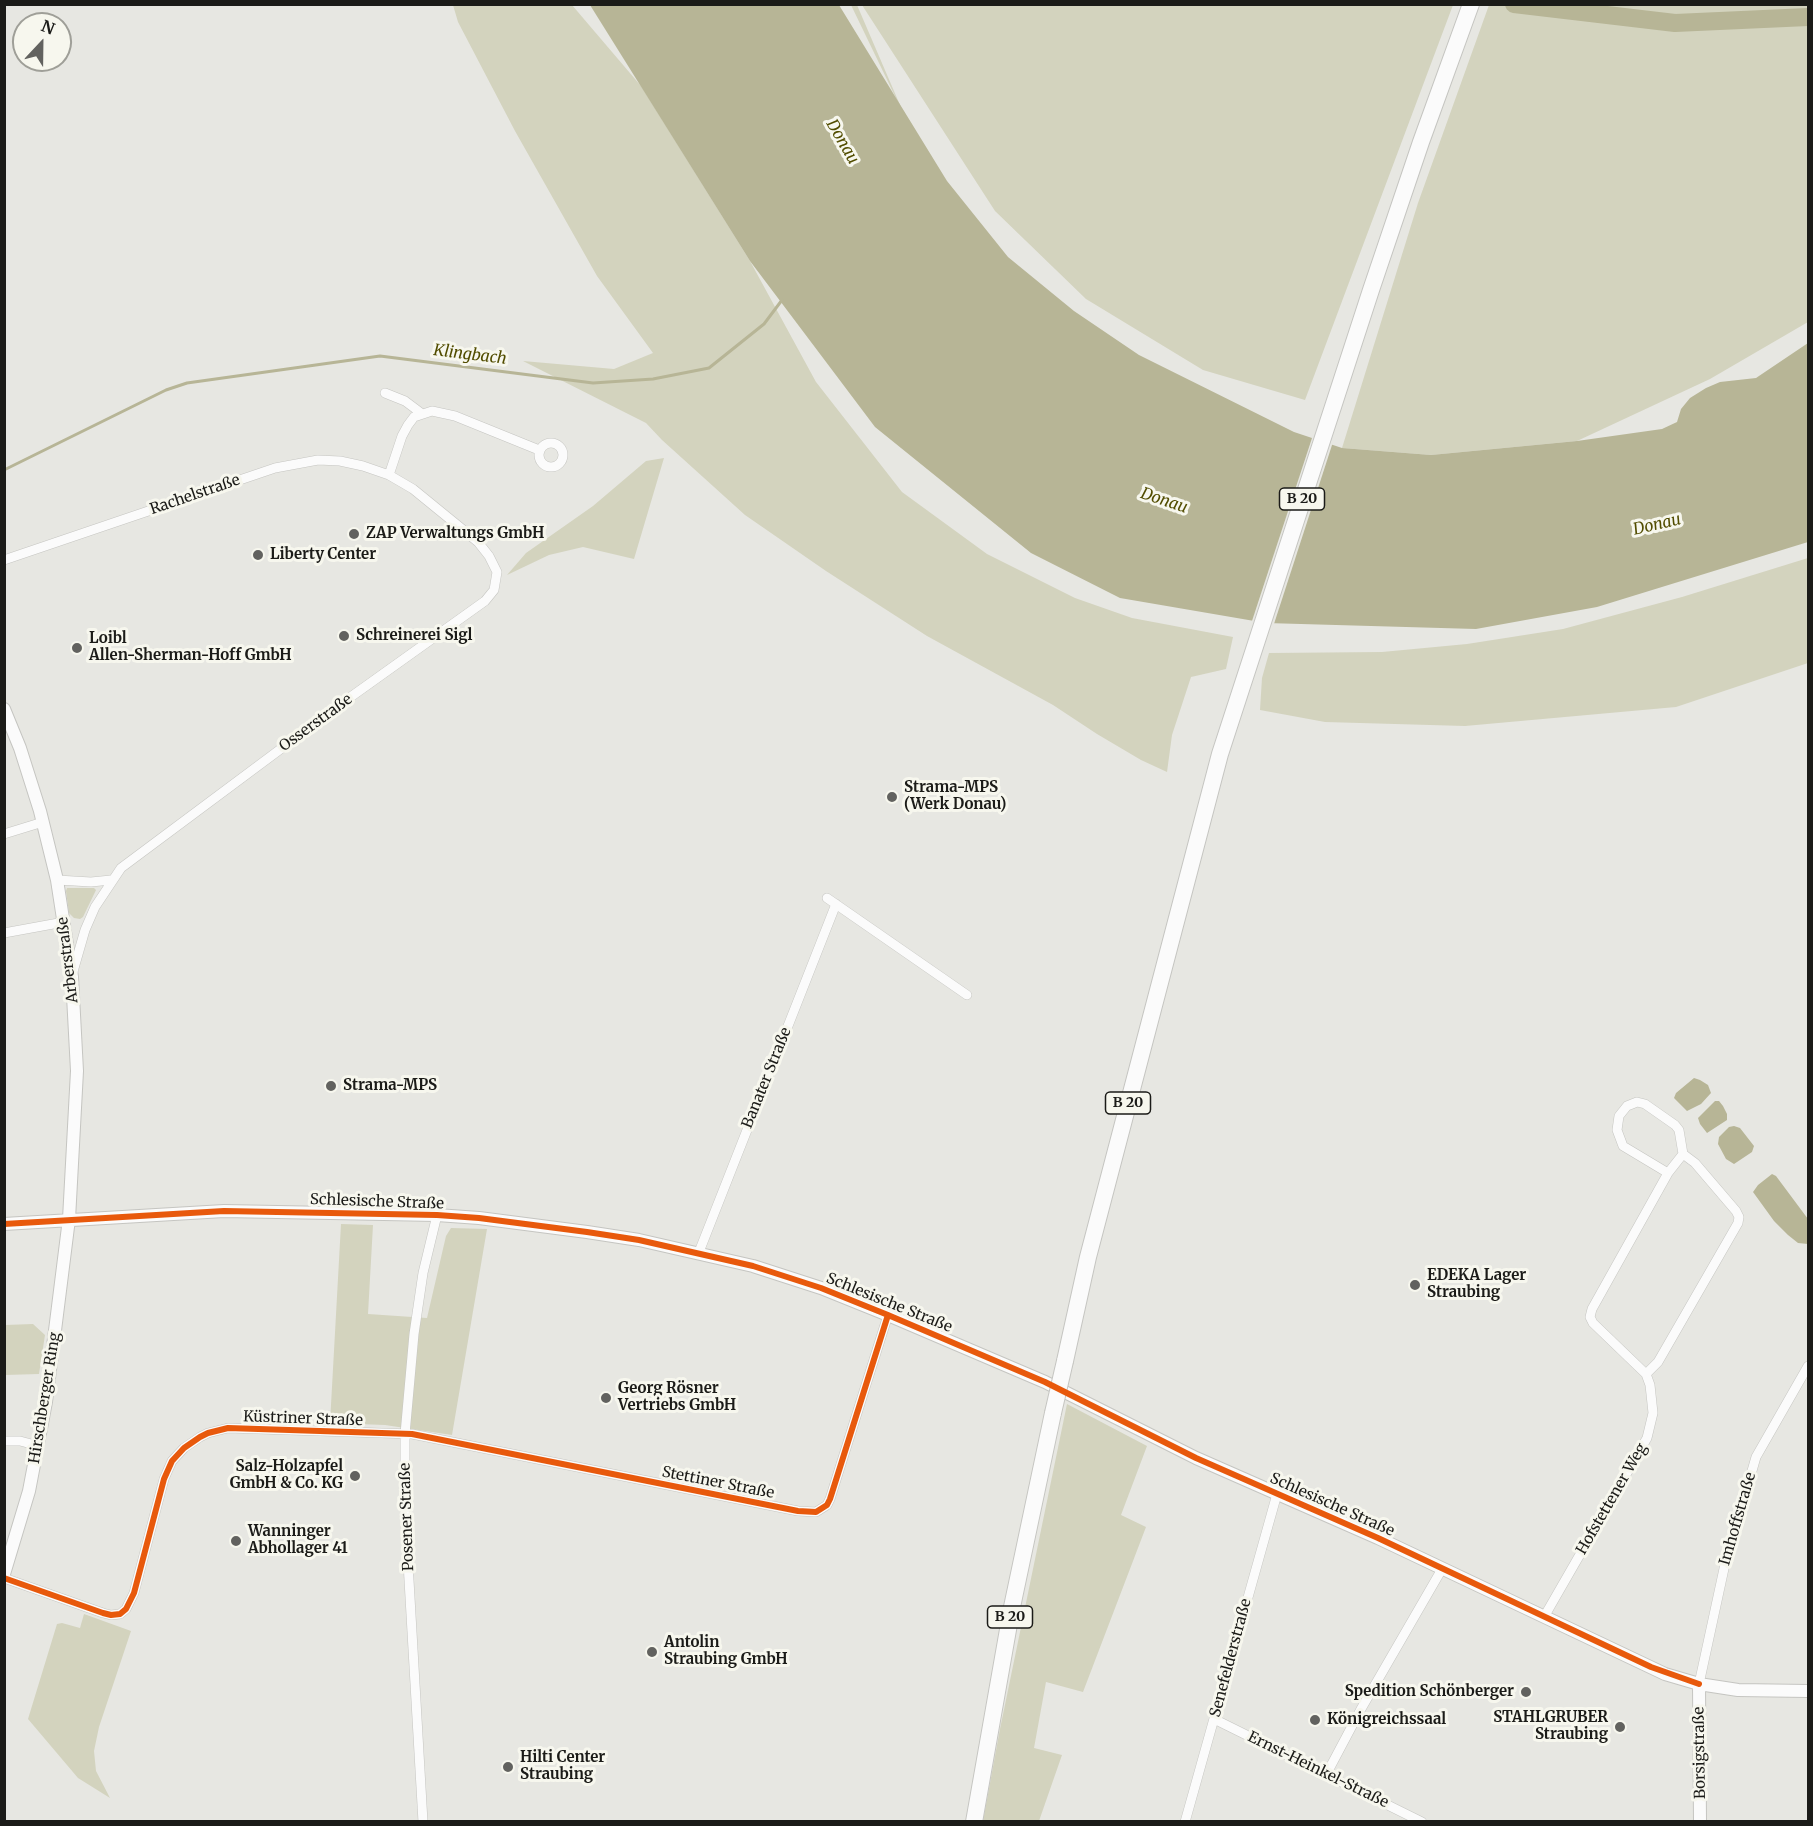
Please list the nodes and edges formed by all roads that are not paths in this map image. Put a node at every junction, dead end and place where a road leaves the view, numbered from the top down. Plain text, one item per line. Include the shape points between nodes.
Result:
1 (1471, 4) edge
2 (385, 393) dead end
3 (421, 413) junction
4 (539, 450) dead end
5 (389, 476) junction
6 (489, 556) joint
7 (4, 560) edge
8 (4, 709) edge
9 (43, 822) junction
10 (4, 834) edge
11 (57, 880) junction
12 (111, 880) junction
13 (827, 898) dead end
14 (836, 904) junction
15 (64, 922) junction
16 (4, 933) edge
17 (72, 977) junction
18 (967, 995) dead end
19 (1683, 1154) junction
20 (1668, 1173) junction
21 (436, 1215) junction
22 (69, 1219) junction
23 (4, 1224) edge
24 (699, 1252) junction
25 (888, 1315) junction
26 (1809, 1366) edge
27 (1646, 1374) junction
28 (405, 1434) junction
29 (4, 1441) edge
30 (39, 1446) junction
31 (1277, 1494) junction
32 (1442, 1569) junction
33 (4, 1576) edge
34 (1544, 1617) junction
35 (1699, 1684) junction
36 (1809, 1691) edge
37 (1214, 1719) junction
38 (1326, 1774) junction
39 (423, 1821) edge
40 (974, 1821) edge
41 (1185, 1821) edge
42 (1422, 1821) edge
43 (1700, 1821) edge

1 - 40 highway, B 20, bridge via 1371,290 1234,708 1195,846 1088,1257 1012,1607
2 - 3 street
3 - 4 street via 455,416
3 - 5 street via 402,436
5 - 6 street, Rachelstraße via 438,508
5 - 7 street, Rachelstraße via 340,461 297,462
6 - 12 street, Osserstraße via 497,581 485,601 148,847
8 - 9 street, Arberstraße
9 - 10 street
9 - 11 street, Arberstraße
11 - 12 street
11 - 15 street, Arberstraße
12 - 17 street, Osserstraße via 94,907
13 - 14 street
14 - 18 street
14 - 24 street, Banater Straße
15 - 16 street
15 - 17 street, Arberstraße
17 - 22 street, Arberstraße via 77,1098
19 - 20 street
19 - 20 street via 1679,1130 1645,1104 1627,1106 1619,1116 1617,1130 1623,1146
19 - 27 street via 1740,1217 1658,1362
20 - 27 street via 1590,1317
21 - 22 street, Schlesische Straße via 242,1211
21 - 24 street, Schlesische Straße via 576,1230
21 - 28 street, Posener Straße via 414,1334
22 - 23 street, Schlesische Straße
22 - 30 street, Hirschberger Ring
24 - 25 street, Schlesische Straße via 785,1275
25 - 28 street, Stettiner Straße via 830,1499 816,1512
25 - 31 street, Schlesische Straße via 1045,1382
26 - 35 street, Imhoffstraße via 1756,1457 1725,1564
27 - 34 street, Hofstettener Weg via 1653,1413 1647,1437
28 - 33 street, Küstriner Straße via 228,1428 208,1432 191,1442 167,1471 134,1593 120,1614 103,1613
28 - 39 street, Posener Straße via 405,1511
29 - 30 street
30 - 33 street, Hirschberger Ring
31 - 32 street, Schlesische Straße
31 - 37 street, Senefelderstraße
32 - 34 street, Schlesische Straße
32 - 38 street
34 - 35 street, Schlesische Straße via 1665,1674
35 - 36 street, Schlesische Straße via 1760,1692
35 - 43 street, Borsigstraße
37 - 38 street, Ernst-Heinkel-Straße
37 - 41 street, Senefelderstraße
38 - 42 street, Ernst-Heinkel-Straße

